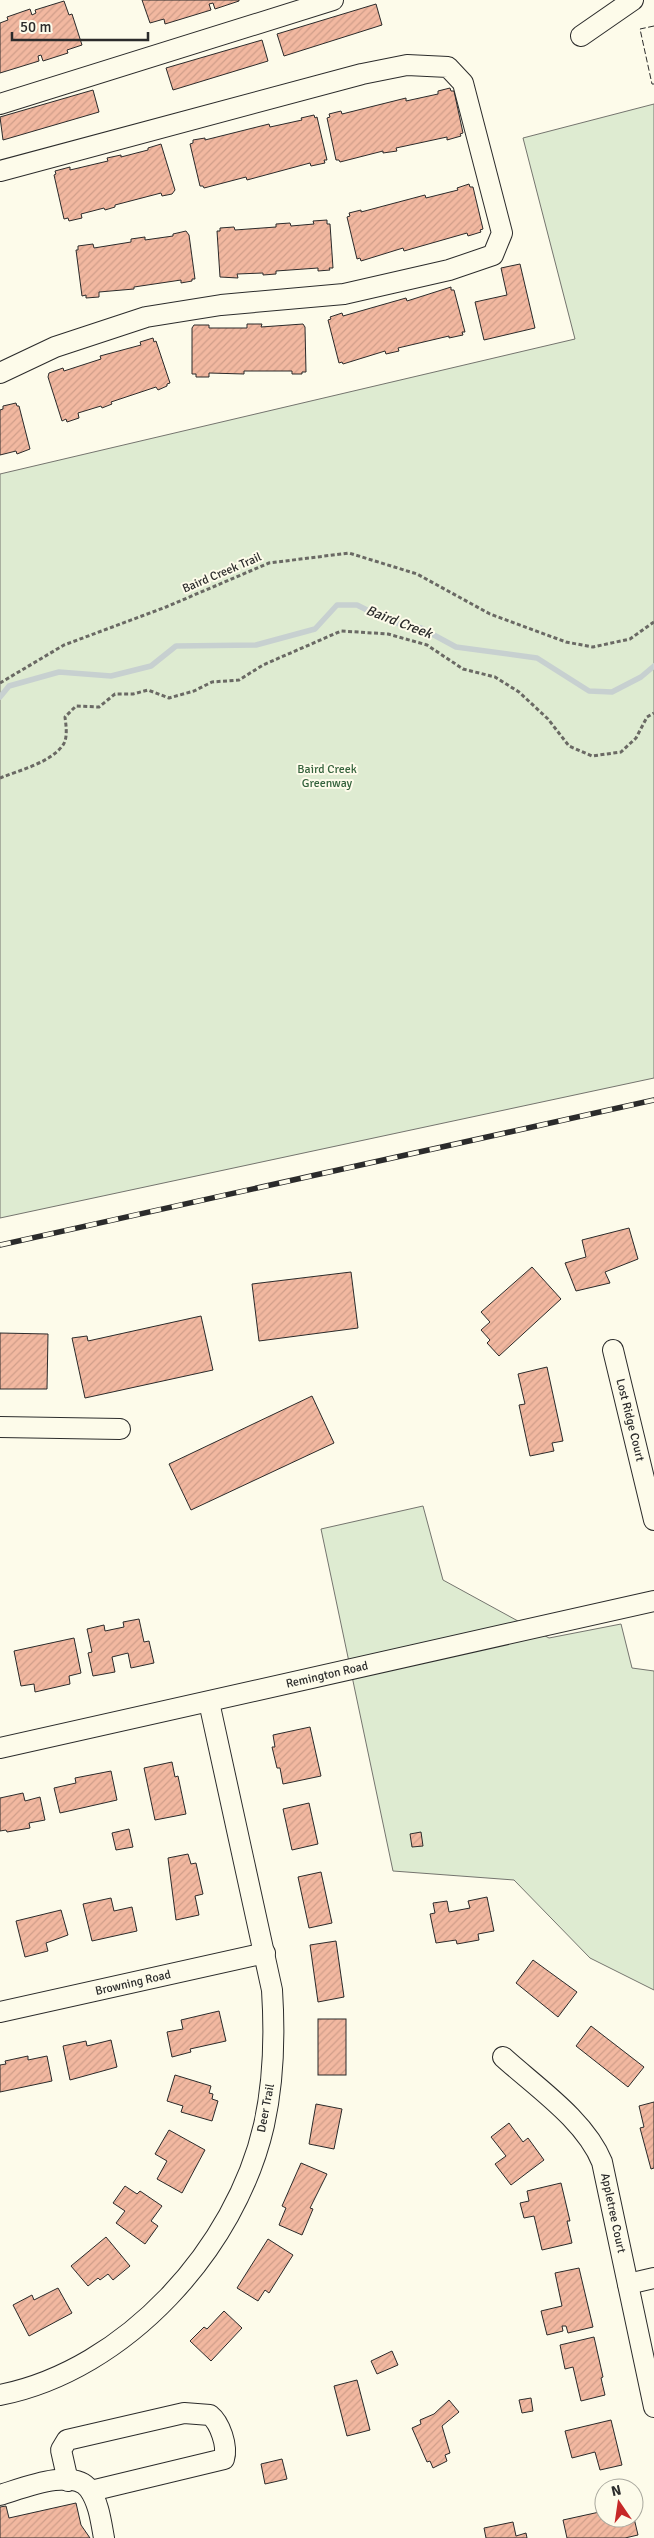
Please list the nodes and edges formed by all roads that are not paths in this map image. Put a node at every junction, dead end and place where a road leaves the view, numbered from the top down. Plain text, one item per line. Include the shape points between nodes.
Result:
1 (333, 0) edge
2 (633, 0) edge
3 (581, 36) dead end
4 (0, 104) edge
5 (0, 171) edge
6 (0, 373) edge
7 (613, 1350) dead end
8 (0, 1427) edge
9 (120, 1429) dead end
10 (654, 1520) edge
11 (654, 1601) edge
12 (209, 1702) junction
13 (0, 1748) edge
14 (265, 1953) junction
15 (0, 2012) edge
16 (503, 2056) dead end
17 (654, 2278) edge
18 (628, 2284) junction
19 (0, 2395) edge
20 (654, 2407) edge
21 (68, 2480) junction
22 (90, 2492) junction
23 (0, 2495) edge
24 (104, 2538) edge

1 - 4 street
2 - 3 street
5 - 6 street via 362,74 407,65 448,67 462,83 502,233 493,255 448,270 344,294 221,305 146,317 54,348
7 - 10 street, Lost Ridge Court
8 - 9 street
11 - 12 street, Remington Road
12 - 13 street, Remington Road
12 - 14 street, Deer Trail
14 - 15 street, Browning Road
14 - 19 street, Deer Trail via 272,1990 272,2081 264,2126 254,2157 225,2223 200,2261 142,2322 77,2366 46,2381
16 - 18 street, Appletree Court via 584,2131 596,2148 602,2162
17 - 18 street
18 - 20 street, Appletree Court
21 - 22 street via 88,2488
21 - 22 street via 61,2450 67,2440 184,2413 210,2415 220,2427 226,2453 224,2458
21 - 23 street via 53,2479
22 - 24 street via 96,2502

